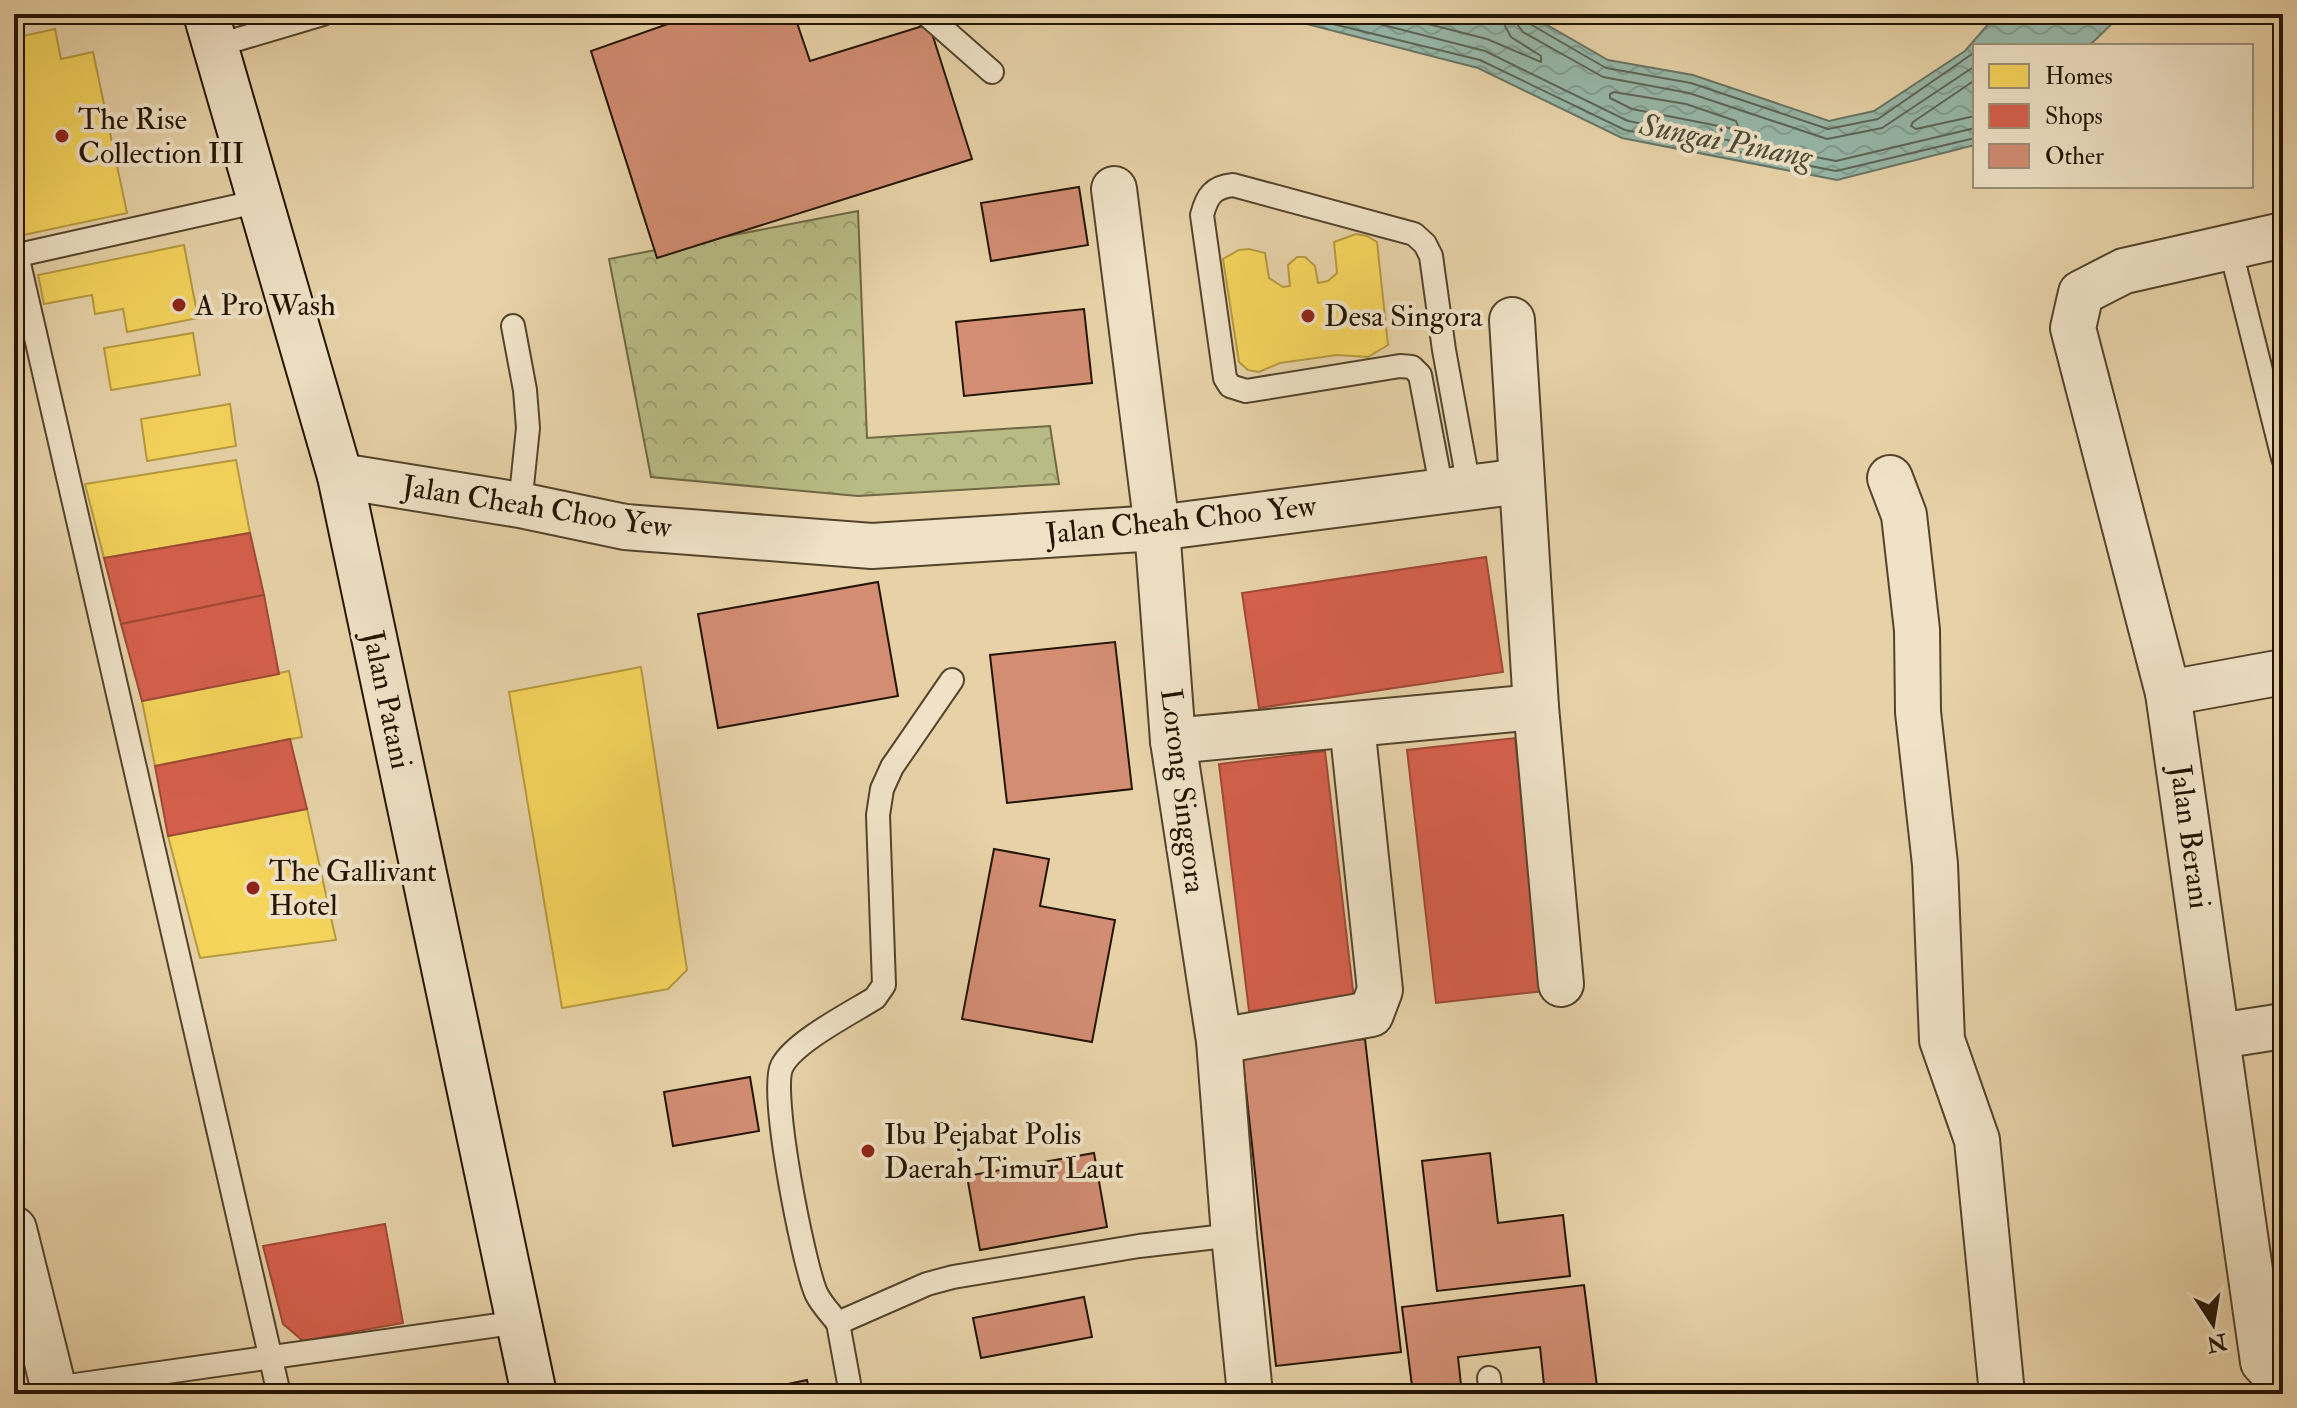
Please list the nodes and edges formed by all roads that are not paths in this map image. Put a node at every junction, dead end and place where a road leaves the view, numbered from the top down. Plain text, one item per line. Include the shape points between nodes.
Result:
1 (173, 14) edge
2 (323, 14) edge
3 (926, 14) edge
4 (211, 30) edge
5 (992, 72) dead end
6 (1114, 189) dead end
7 (260, 201) junction
8 (2283, 235) edge
9 (2230, 247) junction
10 (16, 256) edge
11 (1512, 320) dead end
12 (513, 326) dead end
13 (2283, 458) edge
14 (340, 476) junction
15 (1890, 478) dead end
16 (1521, 481) junction
17 (1455, 489) junction
18 (520, 505) junction
19 (1157, 528) junction
20 (2283, 672) edge
21 (952, 680) dead end
22 (2168, 693) junction
23 (1536, 707) junction
24 (1352, 725) junction
25 (1173, 741) junction
26 (1561, 984) dead end
27 (2283, 1026) edge
28 (2219, 1036) junction
29 (1219, 1041) junction
30 (14, 1229) edge
31 (1234, 1235) junction
32 (519, 1322) junction
33 (838, 1323) junction
34 (271, 1357) junction
35 (2283, 1383) edge
36 (55, 1391) edge
37 (279, 1394) edge
38 (534, 1394) edge
39 (851, 1394) edge
40 (1250, 1394) edge
41 (2002, 1394) edge

1 - 4 street
2 - 4 lane
3 - 5 lane
4 - 7 street, Jalan Patani
6 - 19 street, Lorong Singgora
7 - 10 lane
7 - 14 street, Jalan Patani
8 - 9 street
9 - 13 lane
9 - 22 street, Jalan Berani via 2124,271 2081,293 2073,328
10 - 34 lane
11 - 16 street
12 - 18 lane via 528,428
14 - 18 street, Jalan Cheah Choo Yew
14 - 32 street, Jalan Patani
15 - 41 street via 1904,515 1917,630 1942,1040 1977,1140
16 - 17 street, Jalan Cheah Choo Yew
16 - 23 street
17 - 17 lane via 1420,375 1412,367 1246,391 1230,386 1202,215 1212,192 1233,185 1414,234 1425,244 1444,350
17 - 19 street, Jalan Cheah Choo Yew
18 - 19 street, Jalan Cheah Choo Yew via 625,527 872,546
19 - 25 street, Lorong Singgora
20 - 22 street
21 - 33 lane via 882,789 878,815 884,985 875,998 792,1051 777,1085 790,1188 816,1294
22 - 28 street, Jalan Berani
23 - 24 street
23 - 26 street
24 - 25 street
24 - 29 street via 1380,990 1371,1014
25 - 29 street, Lorong Singgora
27 - 28 street
28 - 35 street, Jalan Berani via 2263,1362
29 - 31 street, Lorong Singgora
30 - 36 street
31 - 33 lane via 953,1277
31 - 40 street, Lorong Singgora
32 - 34 lane
32 - 38 street, Jalan Patani
33 - 39 lane
34 - 36 lane
34 - 37 lane

